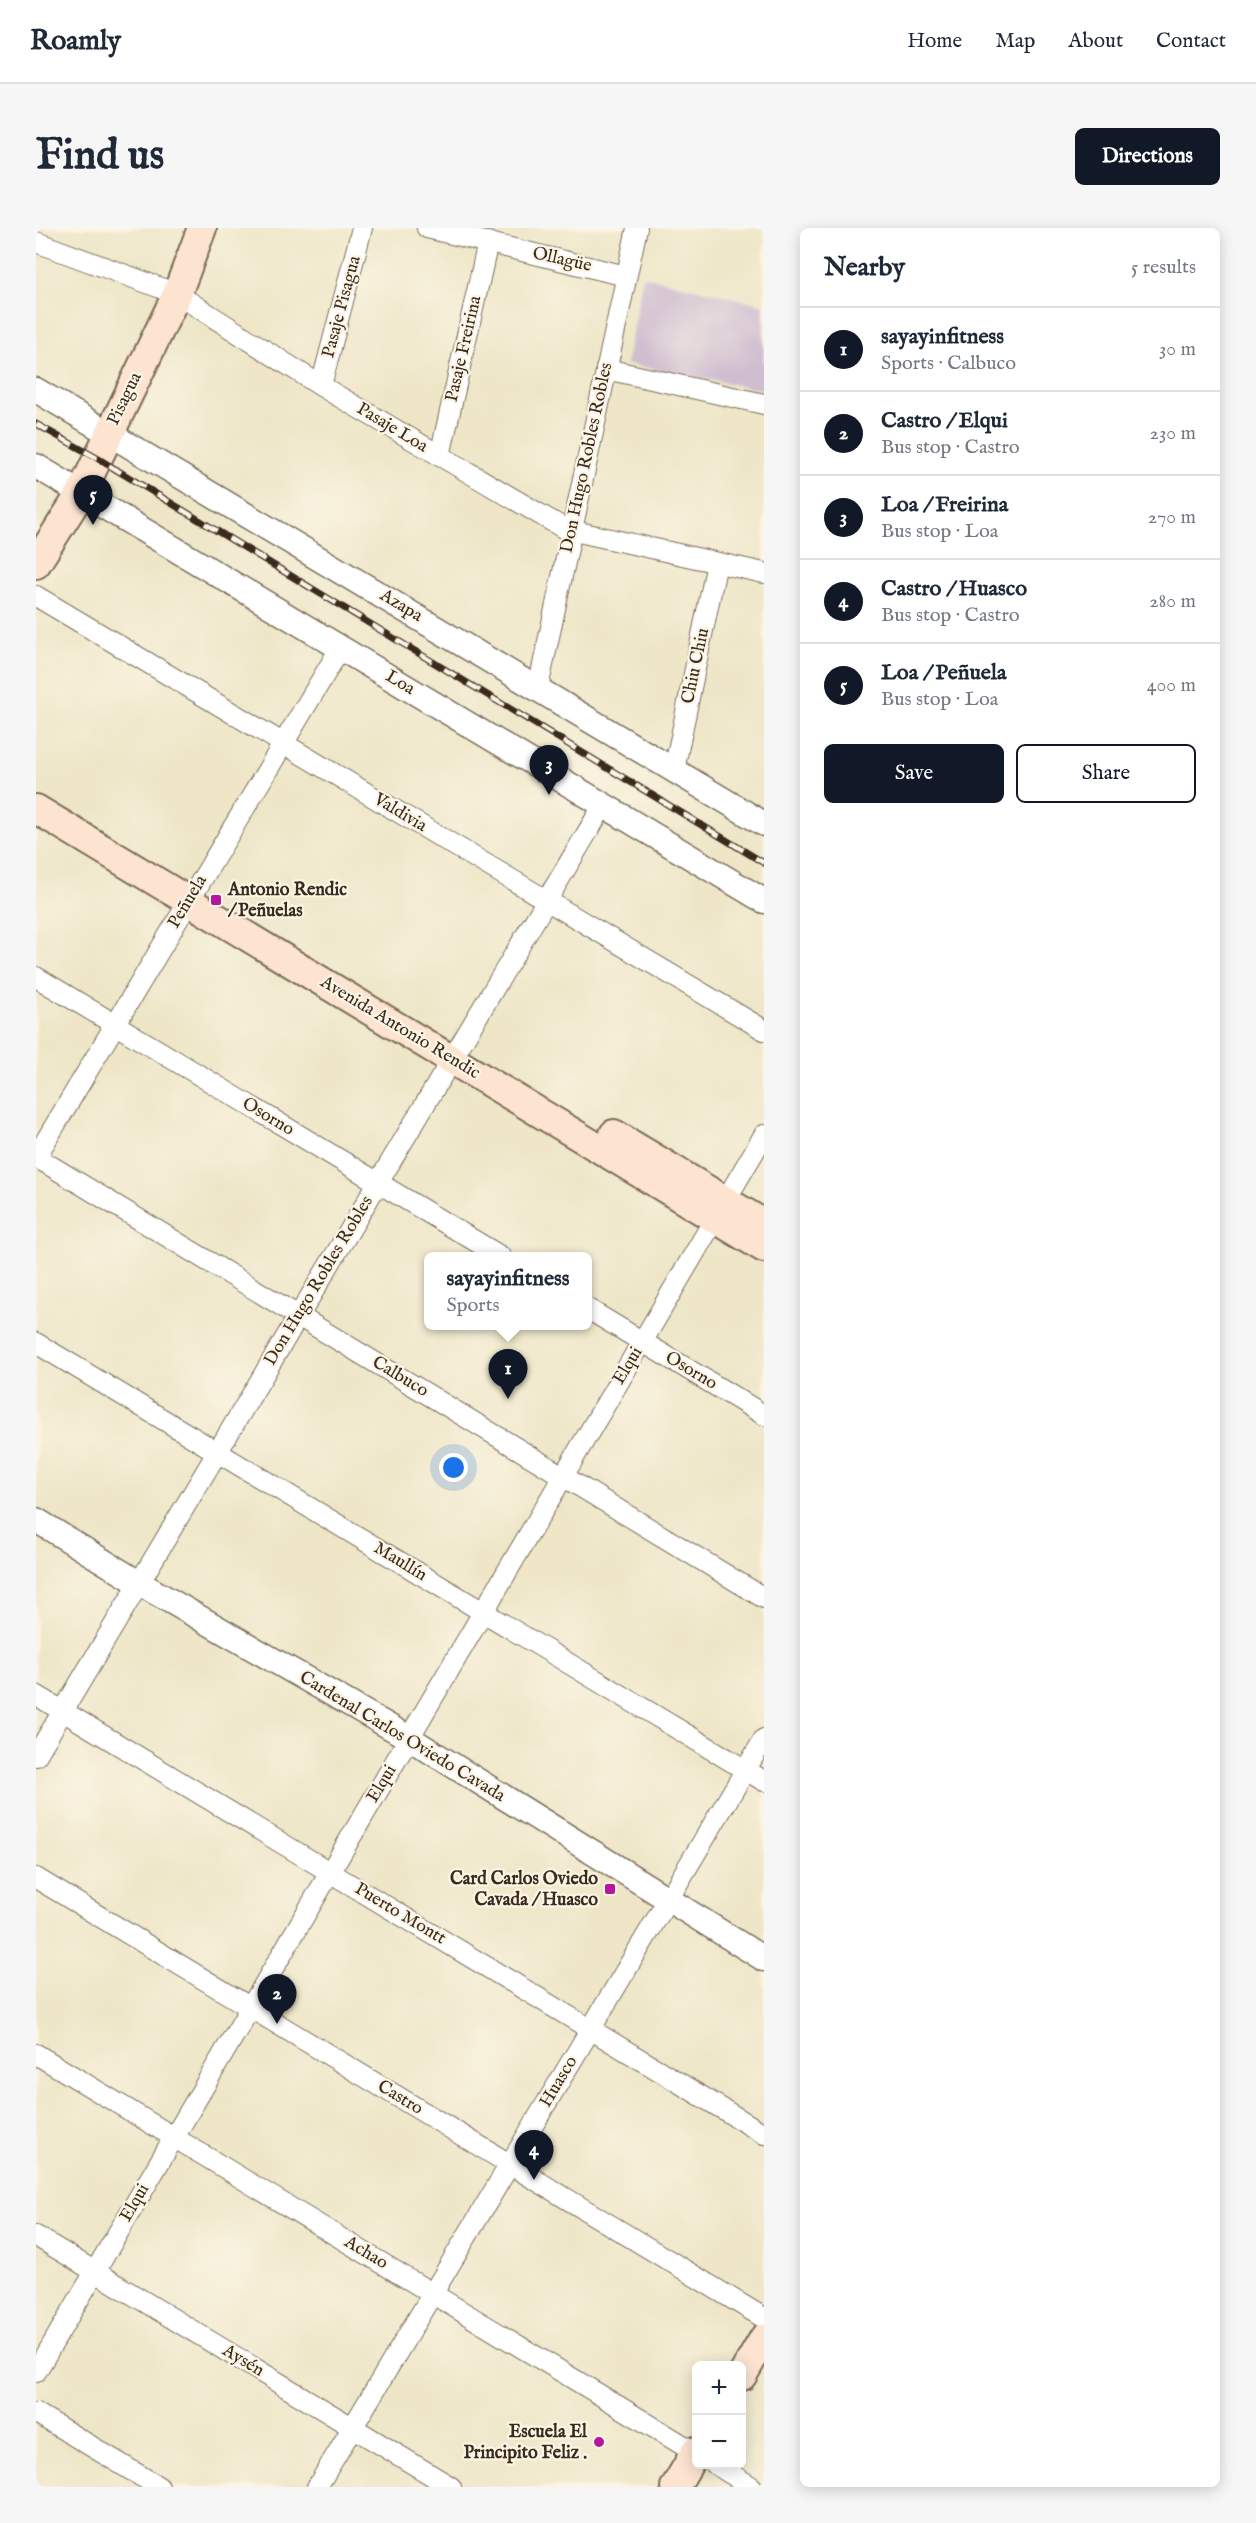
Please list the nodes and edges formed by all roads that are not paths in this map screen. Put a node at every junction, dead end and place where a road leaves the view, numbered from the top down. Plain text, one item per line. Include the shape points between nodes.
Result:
1 (202, 228) edge
2 (362, 228) edge
3 (427, 228) edge
4 (637, 228) edge
5 (36, 242) edge
6 (488, 243) junction
7 (626, 276) junction
8 (177, 294) junction
9 (606, 369) junction
10 (321, 386) junction
11 (36, 390) edge
12 (764, 404) edge
13 (109, 432) junction
14 (440, 456) junction
15 (36, 466) edge
16 (81, 493) junction
17 (572, 531) junction
18 (717, 563) junction
19 (36, 564) edge
20 (764, 573) edge
21 (36, 596) edge
22 (341, 647) junction
23 (538, 688) junction
24 (283, 744) junction
25 (674, 770) junction
26 (36, 788) edge
27 (603, 806) junction
28 (36, 809) edge
29 (764, 824) edge
30 (194, 893) junction
31 (546, 900) junction
32 (764, 901) edge
33 (36, 977) edge
34 (115, 1025) junction
35 (764, 1030) edge
36 (457, 1051) junction
37 (764, 1135) edge
38 (36, 1157) edge
39 (378, 1183) junction
40 (720, 1210) junction
41 (764, 1224) edge
42 (764, 1248) edge
43 (492, 1252) edge
44 (592, 1311) edge
45 (299, 1316) junction
46 (642, 1342) junction
47 (36, 1343) edge
48 (764, 1415) edge
49 (218, 1451) junction
50 (563, 1476) junction
51 (36, 1520) edge
52 (139, 1583) junction
53 (764, 1598) edge
54 (483, 1612) junction
55 (36, 1695) edge
56 (63, 1711) junction
57 (409, 1738) junction
58 (764, 1739) edge
59 (36, 1756) edge
60 (746, 1770) junction
61 (764, 1781) edge
62 (330, 1872) junction
63 (36, 1878) edge
64 (667, 1900) junction
65 (764, 1959) edge
66 (250, 2008) junction
67 (590, 2029) junction
68 (36, 2054) edge
69 (764, 2134) edge
70 (173, 2137) junction
71 (510, 2164) junction
72 (36, 2236) edge
73 (95, 2271) junction
74 (433, 2294) junction
75 (764, 2318) edge
76 (764, 2338) edge
77 (746, 2368) edge
78 (36, 2372) edge
79 (36, 2413) edge
80 (353, 2428) junction
81 (692, 2450) edge
82 (692, 2466) edge
83 (723, 2469) edge
84 (159, 2487) edge
85 (317, 2487) edge
86 (451, 2487) edge
87 (675, 2487) edge
88 (752, 2487) edge

1 - 8 main road, Pisagua
2 - 10 street, Pasaje Pisagua
3 - 6 street, Ollagüe
4 - 7 street, Don Hugo Robles Robles
5 - 8 street, Pasaje Loa
6 - 7 street, Ollagüe
6 - 14 street, Pasaje Freirina
7 - 9 street, Don Hugo Robles Robles
8 - 10 street, Pasaje Loa
8 - 13 main road, Pisagua
9 - 12 street
9 - 17 street, Don Hugo Robles Robles
10 - 14 street, Pasaje Loa
11 - 13 street, Azapa
13 - 16 main road, Pisagua
13 - 23 street, Azapa
14 - 17 street, Pasaje Loa
15 - 16 street, Loa
16 - 19 main road, Pisagua
16 - 22 street, Loa
17 - 18 street, Pasaje Loa
17 - 23 street, Don Hugo Robles Robles
18 - 20 street, Pasaje Loa
18 - 25 street, Chiu Chiu
21 - 24 street, Valdivia
22 - 24 street, Peñuela
22 - 27 street, Loa
23 - 25 street, Azapa
24 - 30 street, Peñuela
24 - 31 street, Valdivia
25 - 29 street, Azapa
26 - 30 main road, Avenida Antonio Rendic
27 - 31 street, Don Hugo Robles Robles
27 - 32 street, Loa
28 - 30 main road, Avenida Antonio Rendic
30 - 34 street, Peñuela
30 - 36 main road, Avenida Antonio Rendic
31 - 35 street, Valdivia
31 - 36 street, Don Hugo Robles Robles
33 - 34 street, Osorno
34 - 38 street, Peñuela
34 - 39 street, Osorno
36 - 39 street, Don Hugo Robles Robles
36 - 40 main road, Avenida Antonio Rendic
37 - 40 street, Elqui
38 - 45 street, Calbuco
39 - 43 street, Osorno
39 - 45 street, Don Hugo Robles Robles
40 - 41 main road, Avenida Antonio Rendic
40 - 42 main road, Avenida Antonio Rendic
40 - 46 street, Elqui
44 - 46 street, Osorno
45 - 49 street, Don Hugo Robles Robles
45 - 50 street, Calbuco
46 - 48 street, Osorno
46 - 50 street, Elqui
47 - 49 street, Maullín
49 - 52 street, Don Hugo Robles Robles
49 - 54 street, Maullín
50 - 53 street, Calbuco
50 - 54 street, Elqui
51 - 52 street, Cardenal Carlos Oviedo Cavada
52 - 56 street, Don Hugo Robles Robles
52 - 57 street, Cardenal Carlos Oviedo Cavada
54 - 57 street, Elqui
54 - 60 street, Maullín
55 - 56 street, Puerto Montt
56 - 59 street, Don Hugo Robles Robles
56 - 62 street, Puerto Montt
57 - 62 street, Elqui
57 - 64 street, Cardenal Carlos Oviedo Cavada
58 - 60 street, Huasco
60 - 61 street, Maullín
60 - 64 street, Huasco
62 - 66 street, Elqui
62 - 67 street, Puerto Montt
63 - 66 street, Castro
64 - 65 street, Cardenal Carlos Oviedo Cavada
64 - 67 street, Huasco
66 - 70 street, Elqui
66 - 71 street, Castro
67 - 69 street, Puerto Montt
67 - 71 street, Huasco
68 - 70 street, Achao
70 - 73 street, Elqui
70 - 74 street, Achao
71 - 74 street, Huasco
71 - 75 street, Castro
72 - 73 street, Aysén
73 - 78 street, Elqui
73 - 80 street, Aysén
74 - 80 street, Huasco
74 - 81 street, Achao
76 - 77 main road
79 - 84 street
80 - 85 street, Huasco
80 - 86 street, Aysén
82 - 87 main road
83 - 88 street, Achao

